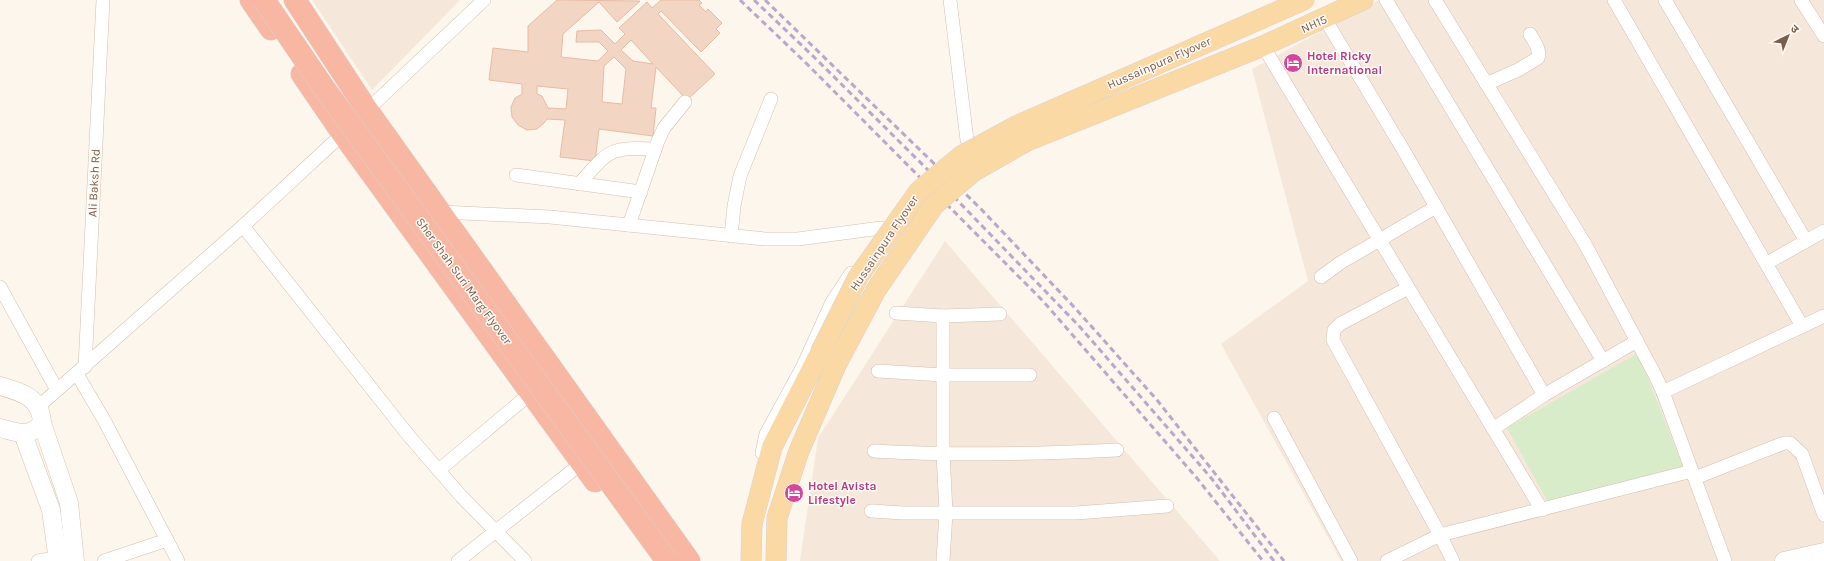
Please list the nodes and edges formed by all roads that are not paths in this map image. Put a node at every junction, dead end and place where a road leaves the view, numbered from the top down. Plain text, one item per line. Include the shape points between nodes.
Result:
1 (103, 0) edge
2 (251, 0) edge
3 (264, 0) edge
4 (281, 0) edge
5 (294, 0) edge
6 (484, 0) edge
7 (950, 0) edge
8 (1304, 0) edge
9 (1363, 0) edge
10 (1386, 0) edge
11 (1435, 0) edge
12 (1614, 0) edge
13 (1665, 0) edge
14 (1801, 0) edge
15 (1325, 18) junction
16 (1530, 34) dead end
17 (1824, 36) edge
18 (1257, 48) junction
19 (1486, 84) junction
20 (771, 99) dead end
21 (685, 102) dead end
22 (367, 110) junction
23 (342, 134) junction
24 (967, 140) dead end
25 (655, 149) junction
26 (516, 175) dead end
27 (579, 184) junction
28 (641, 192) junction
29 (1436, 207) junction
30 (440, 212) junction
31 (629, 225) junction
32 (243, 226) junction
33 (1824, 232) edge
34 (731, 236) junction
35 (1381, 240) junction
36 (1806, 241) junction
37 (1767, 263) junction
38 (1321, 277) dead end
39 (0, 287) edge
40 (1408, 288) junction
41 (896, 312) dead end
42 (1000, 314) dead end
43 (943, 316) junction
44 (1824, 316) edge
45 (1802, 326) junction
46 (1636, 341) junction
47 (1603, 361) junction
48 (81, 370) junction
49 (878, 371) dead end
50 (942, 375) junction
51 (1030, 375) dead end
52 (0, 386) edge
53 (57, 390) junction
54 (1663, 392) junction
55 (531, 393) junction
56 (1544, 395) junction
57 (40, 415) junction
58 (1274, 418) dead end
59 (0, 428) edge
60 (1493, 429) junction
61 (23, 434) junction
62 (1117, 450) dead end
63 (874, 451) dead end
64 (942, 453) junction
65 (582, 463) junction
66 (439, 470) junction
67 (1694, 475) junction
68 (1167, 506) dead end
69 (1542, 510) junction
70 (871, 511) dead end
71 (946, 512) junction
72 (1824, 515) edge
73 (496, 530) junction
74 (1440, 535) junction
75 (168, 540) junction
76 (1824, 552) edge
77 (66, 558) edge
78 (38, 561) edge
79 (104, 561) edge
80 (178, 561) edge
81 (458, 561) edge
82 (525, 561) edge
83 (654, 561) edge
84 (667, 561) edge
85 (680, 561) edge
86 (689, 561) edge
87 (751, 561) edge
88 (776, 561) edge
89 (943, 561) edge
90 (1351, 561) edge
91 (1387, 561) edge
92 (1453, 561) edge
93 (1725, 561) edge
94 (1784, 561) edge

1 - 48 street, Ali Baksh Rd
2 - 23 highway
3 - 84 highway, Sher Shah Suri Marg Flyover, bridge via 324,88
4 - 85 highway, Sher Shah Suri Marg Flyover via 334,80
5 - 22 highway
6 - 22 street
7 - 24 street
8 - 87 main road, Hussainpura Flyover, bridge via 1018,124 961,156 920,191 858,277 772,447 752,524
9 - 15 main road, NH15
10 - 47 street
11 - 19 street
12 - 37 street
13 - 36 street
14 - 17 street
15 - 18 main road, NH15
15 - 29 street
16 - 19 street via 1540,54 1538,58
18 - 35 street
18 - 88 main road, Hussainpura Flyover, bridge via 1028,141 974,171 934,205 876,290 836,365 799,451 777,518
19 - 46 street via 1585,244
20 - 34 street via 740,176
21 - 25 street via 664,128
22 - 23 street
22 - 30 highway
23 - 32 street
23 - 55 highway
25 - 27 street via 627,148 611,151
25 - 28 street
26 - 27 street
27 - 28 street
28 - 31 street
29 - 35 street
29 - 56 street
30 - 31 street via 550,217
30 - 86 highway
31 - 34 street
32 - 48 street
32 - 66 street via 409,436
33 - 36 street
34 - 87 street via 798,239 881,228 832,302 766,434 742,544
35 - 38 street
35 - 40 street
36 - 37 street
37 - 45 street
39 - 53 street
40 - 60 street
40 - 74 street via 1340,324 1334,330 1333,340
41 - 43 street
42 - 43 street
43 - 50 street
44 - 45 street
45 - 54 street
46 - 47 street
46 - 54 street
47 - 56 street
48 - 53 street
48 - 75 street via 104,420
49 - 50 street
50 - 51 street
50 - 64 street
52 - 57 main road via 23,393 31,399
53 - 57 street
54 - 67 street
55 - 65 highway
55 - 66 street
56 - 60 street
57 - 61 main road via 31,433
57 - 77 main road via 69,503
58 - 90 street
59 - 61 main road
60 - 69 street
61 - 77 main road
62 - 64 street via 1024,454
63 - 64 street
64 - 71 street
65 - 73 street
65 - 83 highway
66 - 73 street
67 - 69 street
67 - 72 street via 1790,443 1802,454
67 - 93 street
68 - 71 street via 1076,513
69 - 74 street
70 - 71 street
71 - 89 street
73 - 81 street
73 - 82 street
74 - 91 street
74 - 92 street
75 - 79 street
75 - 80 street
76 - 94 main road
77 - 78 street

